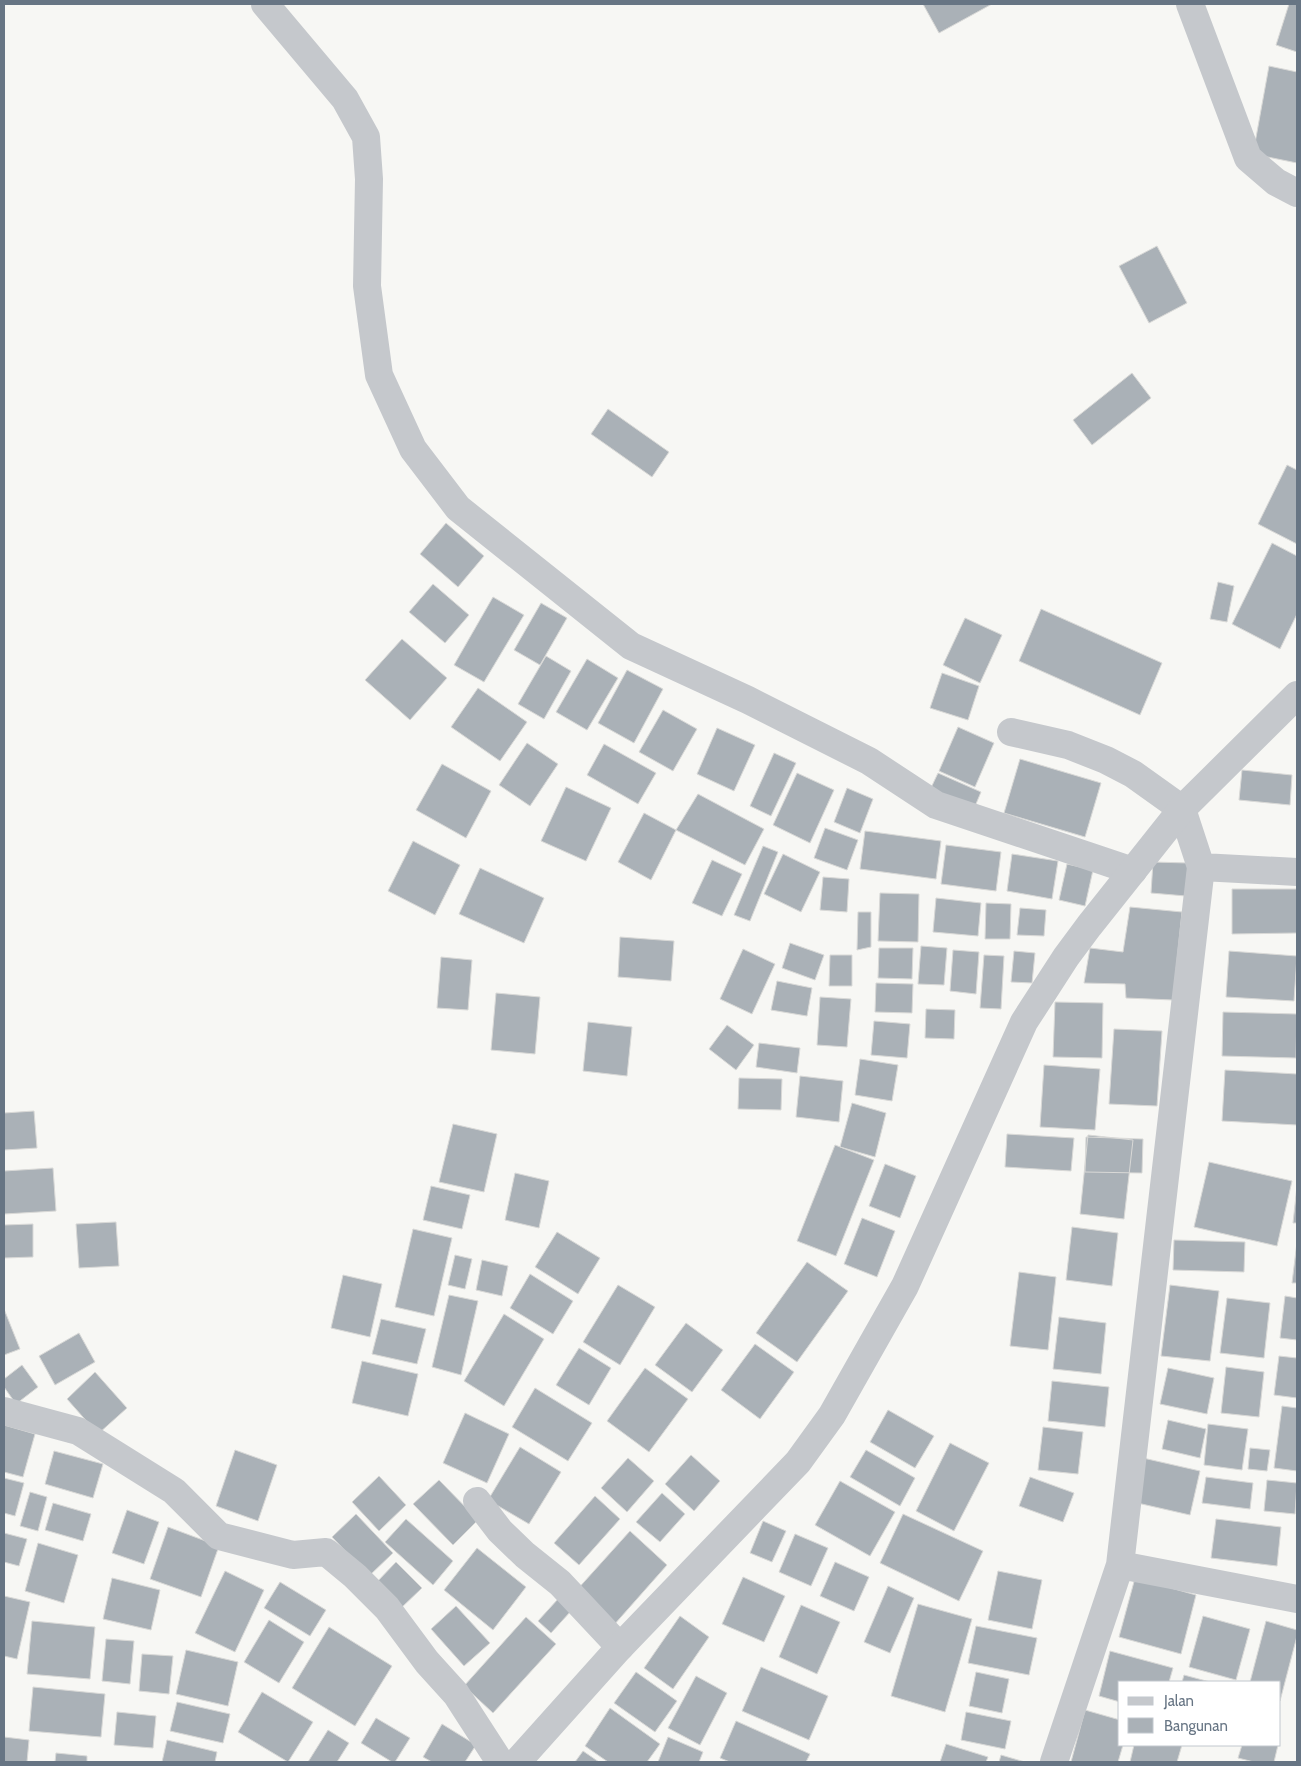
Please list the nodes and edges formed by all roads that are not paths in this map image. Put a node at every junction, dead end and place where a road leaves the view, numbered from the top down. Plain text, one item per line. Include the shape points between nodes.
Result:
1 (265, 4) edge
2 (1190, 4) edge
3 (1297, 193) edge
4 (1297, 695) edge
5 (1011, 732) dead end
6 (1182, 809) junction
7 (1202, 867) junction
8 (1133, 871) junction
9 (1297, 872) edge
10 (4, 1411) edge
11 (477, 1502) dead end
12 (1120, 1564) junction
13 (1297, 1599) edge
14 (620, 1647) junction
15 (500, 1762) edge
16 (518, 1762) edge
17 (1054, 1762) edge

1 - 8 street via 345,99 366,137 369,179 366,286 379,376 413,449 458,508 631,646 869,761 936,805
2 - 3 street via 1248,158 1276,182
4 - 6 street
5 - 6 street via 1068,746 1106,760 1133,774
6 - 7 street
6 - 8 street
7 - 9 street
7 - 12 street
8 - 14 street via 1088,926 1024,1022 905,1286 832,1415 798,1462
10 - 15 street via 78,1431 174,1491 219,1536 293,1555 326,1552 387,1608 427,1662 456,1694
11 - 14 street via 500,1531 560,1583
12 - 13 street
12 - 17 street
14 - 16 street

